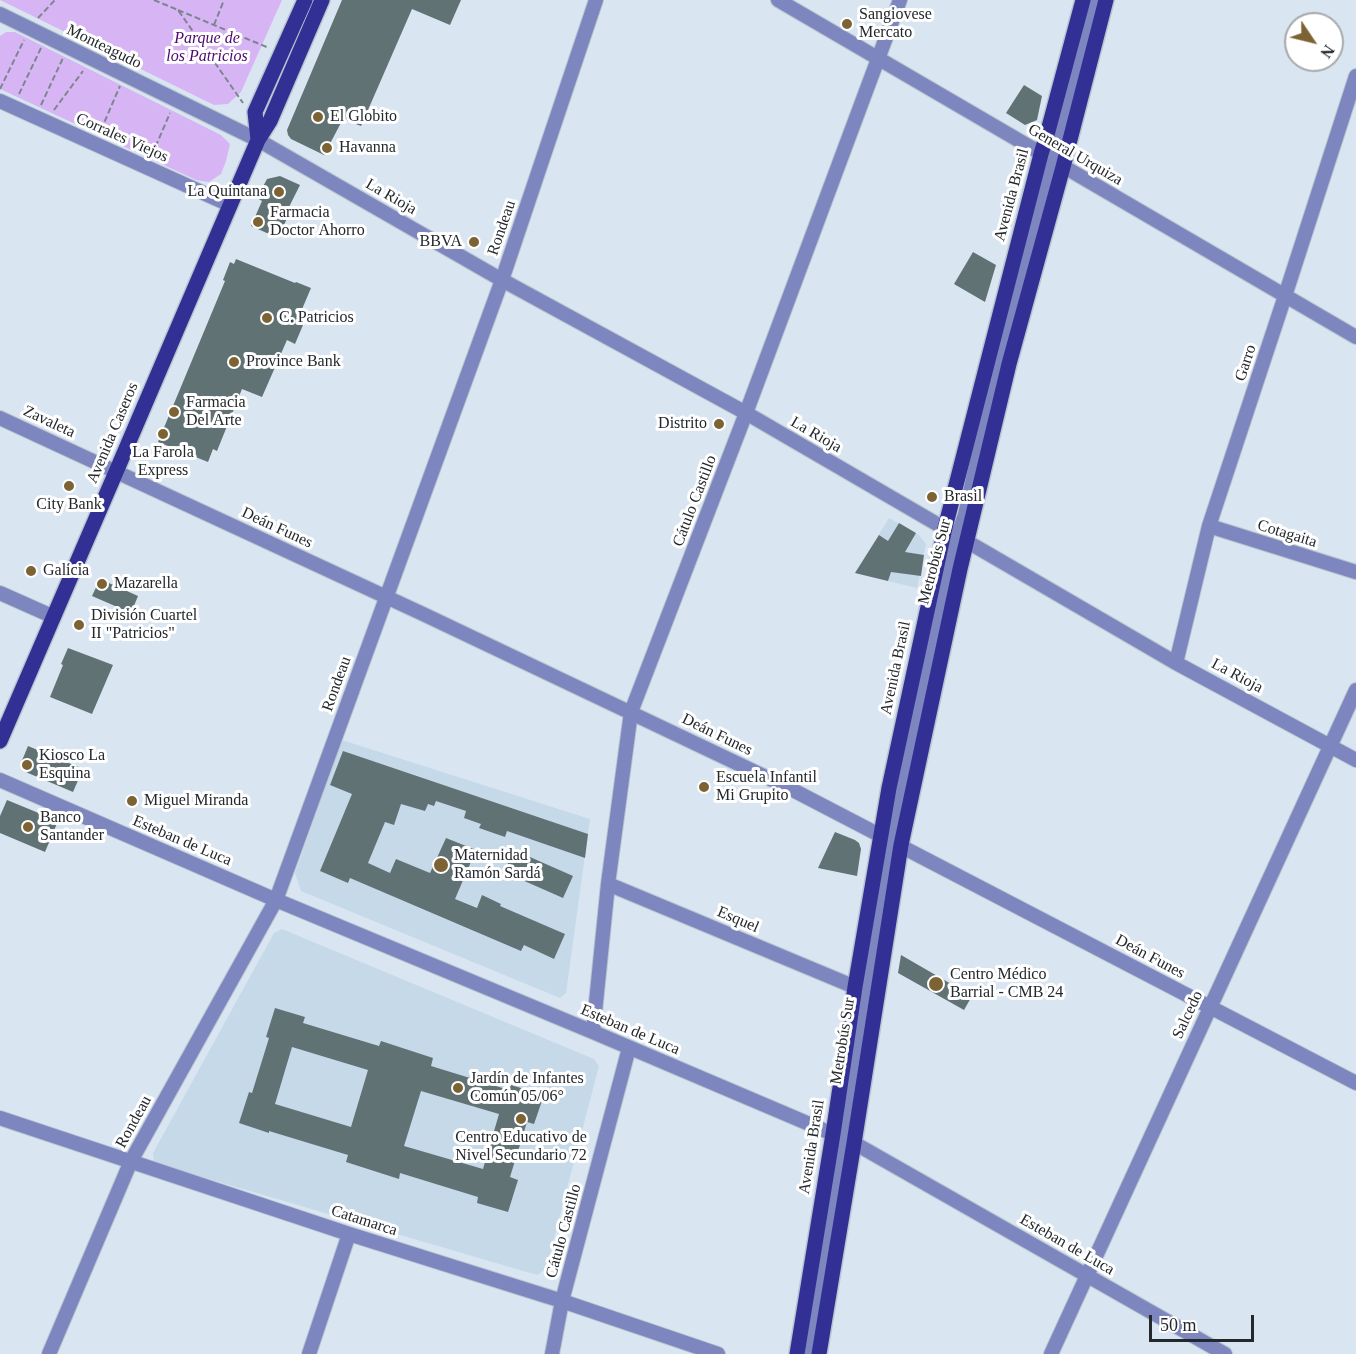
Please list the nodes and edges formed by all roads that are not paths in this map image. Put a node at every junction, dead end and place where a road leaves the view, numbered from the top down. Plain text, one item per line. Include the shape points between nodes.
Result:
1 (305, 0) edge
2 (322, 0) edge
3 (596, 0) edge
4 (778, 0) edge
5 (900, 0) edge
6 (1083, 0) edge
7 (1095, 0) edge
8 (1106, 0) edge
9 (0, 14) edge
10 (878, 59) junction
11 (1356, 76) edge
12 (7, 104) edge
13 (258, 140) junction
14 (1052, 161) junction
15 (230, 205) junction
16 (502, 280) junction
17 (1285, 296) junction
18 (1356, 337) edge
19 (746, 413) junction
20 (0, 418) edge
21 (116, 472) junction
22 (1209, 526) junction
23 (956, 535) junction
24 (1356, 572) edge
25 (0, 593) edge
26 (387, 597) junction
27 (54, 617) junction
28 (1176, 663) junction
29 (1356, 690) edge
30 (631, 712) junction
31 (0, 741) edge
32 (1331, 745) junction
33 (1356, 760) edge
34 (0, 780) edge
35 (891, 840) junction
36 (608, 884) junction
37 (276, 900) junction
38 (855, 987) junction
39 (1210, 1007) junction
40 (593, 1032) junction
41 (629, 1048) junction
42 (1356, 1083) edge
43 (0, 1118) edge
44 (844, 1138) junction
45 (131, 1161) junction
46 (349, 1234) junction
47 (1087, 1276) junction
48 (562, 1301) junction
49 (49, 1354) edge
50 (309, 1354) edge
51 (552, 1354) edge
52 (718, 1354) edge
53 (797, 1354) edge
54 (809, 1354) edge
55 (819, 1354) edge
56 (1051, 1354) edge
57 (1225, 1354) edge

1 - 13 main road, Avenida Caseros via 255,112
2 - 13 main road, Avenida Caseros via 270,121
3 - 16 street, Rondeau
4 - 10 street, General Urquiza
5 - 10 street, Cátulo Castillo
6 - 14 main road, Avenida Brasil via 1048,131
7 - 14 street
8 - 14 main road, Avenida Brasil
9 - 13 street, Monteagudo
10 - 14 street, General Urquiza
10 - 19 street, Cátulo Castillo
11 - 17 street, Garro
12 - 15 street, Corrales Viejos
13 - 15 main road, Avenida Caseros
13 - 16 street, La Rioja
14 - 17 street, General Urquiza
14 - 23 main road, Avenida Brasil
14 - 23 main road, Avenida Brasil via 1009,364
15 - 21 main road, Avenida Caseros
16 - 19 street, La Rioja
16 - 26 street, Rondeau
17 - 18 street, General Urquiza
17 - 22 street, Garro
19 - 23 street, La Rioja
19 - 30 street, Cátulo Castillo
20 - 21 street, Zavaleta
21 - 26 street, Deán Funes
21 - 27 main road, Avenida Caseros
22 - 24 street, Cotagaita
22 - 28 street, Garro
23 - 28 street, La Rioja
23 - 35 main road, Avenida Brasil
23 - 35 main road, Avenida Brasil
25 - 27 street
26 - 30 street, Deán Funes
26 - 37 street, Rondeau
27 - 31 main road, Avenida Caseros
28 - 32 street, La Rioja
29 - 32 street, Salcedo
30 - 35 street, Deán Funes
30 - 36 street, Cátulo Castillo
32 - 33 street, La Rioja
32 - 39 street, Salcedo
34 - 37 street, Esteban de Luca
35 - 38 main road, Avenida Brasil
35 - 39 street, Deán Funes
35 - 44 main road, Avenida Brasil
36 - 38 street, Esquel
36 - 40 street, Cátulo Castillo
37 - 40 street, Esteban de Luca
37 - 45 street, Rondeau
38 - 44 main road, Avenida Brasil
39 - 42 street, Deán Funes
39 - 47 street, Salcedo
40 - 41 street, Esteban de Luca
41 - 44 street, Esteban de Luca
41 - 48 street, Cátulo Castillo
43 - 45 street, Catamarca
44 - 47 street, Esteban de Luca
44 - 53 main road, Avenida Brasil
44 - 54 street
44 - 55 main road, Avenida Brasil
45 - 46 street, Catamarca
45 - 49 street, Rondeau
46 - 48 street, Catamarca
46 - 50 street
47 - 56 street, Salcedo
47 - 57 street, Esteban de Luca
48 - 51 street, Cátulo Castillo
48 - 52 street, Catamarca

